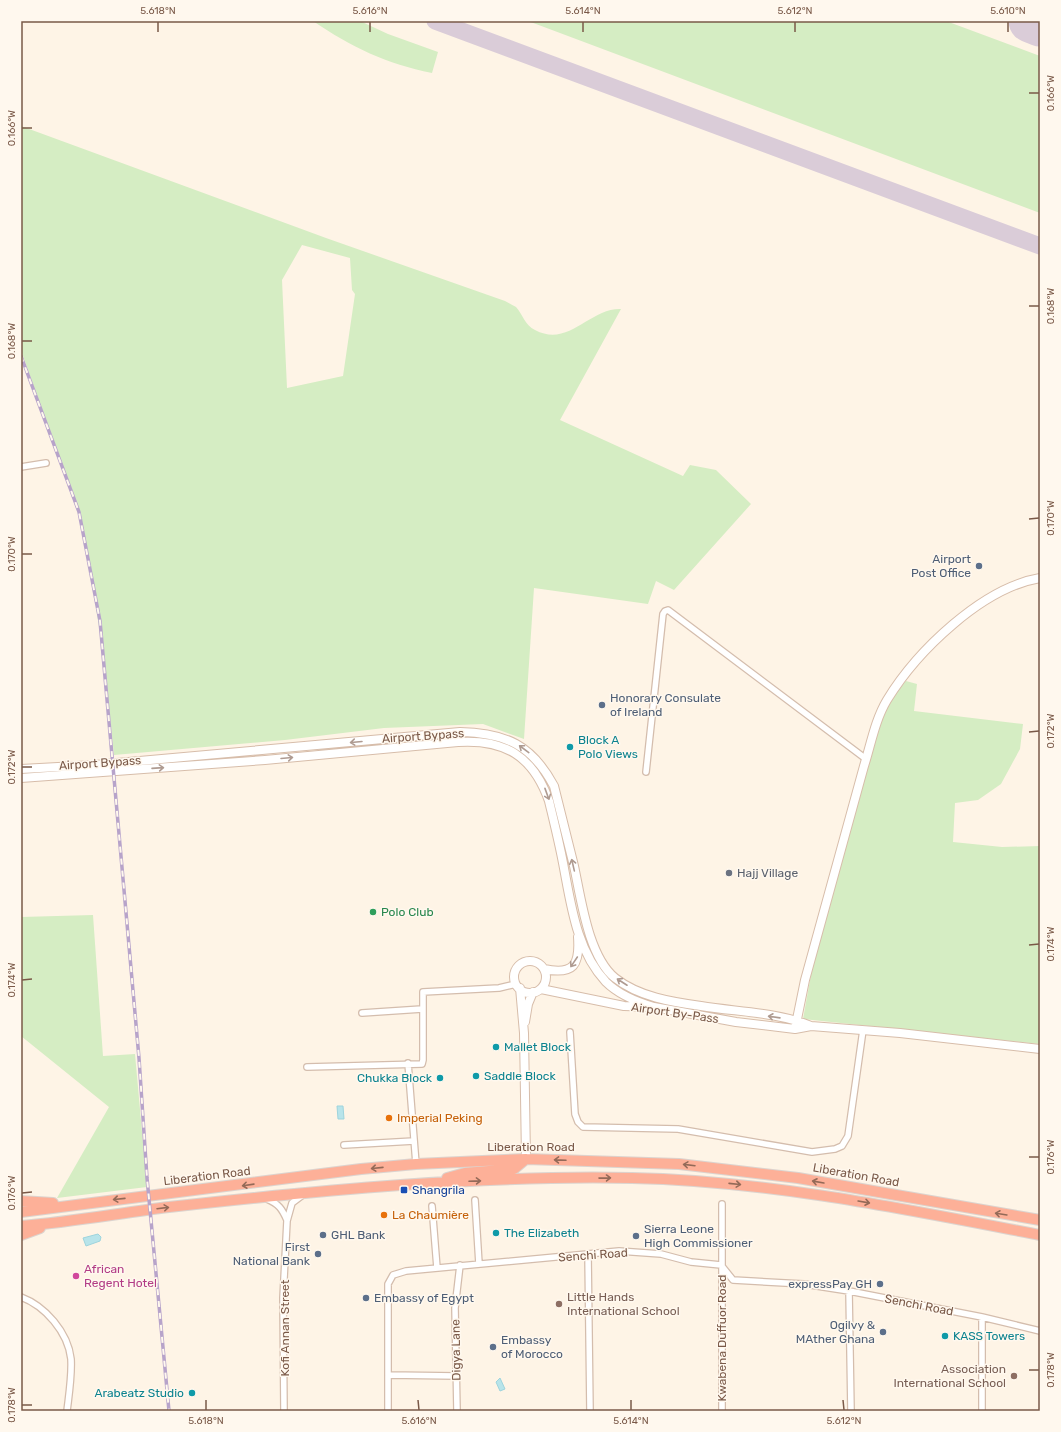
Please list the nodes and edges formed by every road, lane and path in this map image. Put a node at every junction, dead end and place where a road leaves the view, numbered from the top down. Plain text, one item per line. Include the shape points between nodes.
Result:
1 (46, 463) dead end
2 (21, 467) edge
3 (1040, 578) edge
4 (866, 759) junction
5 (21, 768) edge
6 (646, 772) dead end
7 (21, 778) edge
8 (577, 929) junction
9 (544, 970) junction
10 (518, 986) junction
11 (537, 991) junction
12 (657, 998) joint
13 (654, 1007) junction
14 (422, 1009) junction
15 (362, 1013) dead end
16 (795, 1020) junction
17 (812, 1026) junction
18 (794, 1028) junction
19 (863, 1030) junction
20 (570, 1032) dead end
21 (524, 1033) junction
22 (1040, 1049) edge
23 (408, 1063) junction
24 (307, 1067) dead end
25 (414, 1141) junction
26 (344, 1144) dead end
27 (526, 1158) junction
28 (416, 1164) junction
29 (436, 1184) junction
30 (305, 1194) junction
31 (265, 1198) junction
32 (475, 1200) dead end
33 (21, 1201) edge
34 (77, 1204) junction
35 (722, 1204) dead end
36 (432, 1206) dead end
37 (21, 1212) edge
38 (1040, 1220) edge
39 (287, 1221) junction
40 (56, 1223) junction
41 (21, 1226) edge
42 (21, 1235) edge
43 (1040, 1235) edge
44 (588, 1254) junction
45 (479, 1264) junction
46 (460, 1265) junction
47 (721, 1265) junction
48 (437, 1268) junction
49 (849, 1291) junction
50 (21, 1298) edge
51 (982, 1317) junction
52 (1040, 1330) edge
53 (388, 1375) junction
54 (457, 1376) junction
55 (67, 1411) edge
56 (284, 1411) edge
57 (388, 1411) edge
58 (457, 1411) edge
59 (590, 1411) edge
60 (722, 1411) edge
61 (851, 1411) edge
62 (982, 1411) edge

1 - 2 street
3 - 4 main road via 998,593 959,619 937,640 887,701 872,736
4 - 6 street via 668,610 663,614
4 - 16 main road
12 -> 5 main road, Airport Bypass via 623,984 614,978 601,961 587,923 554,786 533,755 513,741 487,734 460,732 95,764
7 -> 8 main road, Airport Bypass via 474,741 499,745 530,764 543,784 550,801
8 -> 9 main road via 579,952 575,964 563,972
8 - 13 main road, Airport Bypass via 588,954 606,982 628,997
9 - 10 main road via 540,964 526,961 516,970
9 - 11 main road via 546,980
10 - 11 main road via 524,991
10 - 14 street via 424,992
10 - 21 main road
11 - 13 main road, Airport By-Pass via 624,1006
11 - 21 main road via 528,1004
16 -> 12 main road, Airport By-Pass
13 - 18 main road, Airport By-Pass via 736,1022
14 - 15 street
14 - 23 street via 423,1063
16 - 17 main road, Airport By-Pass
16 - 18 main road
17 - 18 main road, Airport By-Pass
17 - 19 main road, Airport By-Pass
19 - 20 street via 848,1136 842,1146 812,1152 678,1129 584,1127 578,1122 575,1114
19 - 22 main road, Airport By-Pass
21 - 27 main road
23 - 24 street
23 - 25 street
25 - 26 street
25 - 28 street
27 - 28 highway, Liberation Road
27 - 29 highway via 514,1169 464,1173
38 -> 27 highway, Liberation Road via 798,1178 679,1164
28 -> 34 highway, Liberation Road
29 - 30 highway, Liberation Road
29 -> 43 highway, Liberation Road via 632,1178 722,1183 847,1199
30 - 31 highway, Liberation Road
30 - 39 street, Kofi Annan Street via 292,1203
31 - 39 street via 282,1208
40 -> 31 highway, Liberation Road via 167,1207
32 - 45 street
33 - 34 highway
34 - 37 highway, Liberation Road
35 - 47 street, Kwabena Duffuor Road
36 - 48 street
39 - 56 street, Kofi Annan Street via 283,1298
40 - 41 highway, Liberation Road
40 - 42 highway
44 - 45 street, Senchi Road
44 - 47 street, Senchi Road via 619,1251 649,1253
44 - 59 street
45 - 46 street, Senchi Road
46 - 48 street, Senchi Road
46 - 54 street, Digya Lane via 455,1308
47 - 49 street, Senchi Road via 733,1280 804,1284
47 - 60 street, Kwabena Duffuor Road
48 - 53 street, Senchi Road via 397,1272 389,1280
49 - 51 street, Senchi Road
49 - 61 street
50 - 55 street via 40,1307 68,1344 71,1370
51 - 52 street, Senchi Road
51 - 62 street
53 - 54 street
53 - 57 street, Senchi Road
54 - 58 street, Digya Lane

